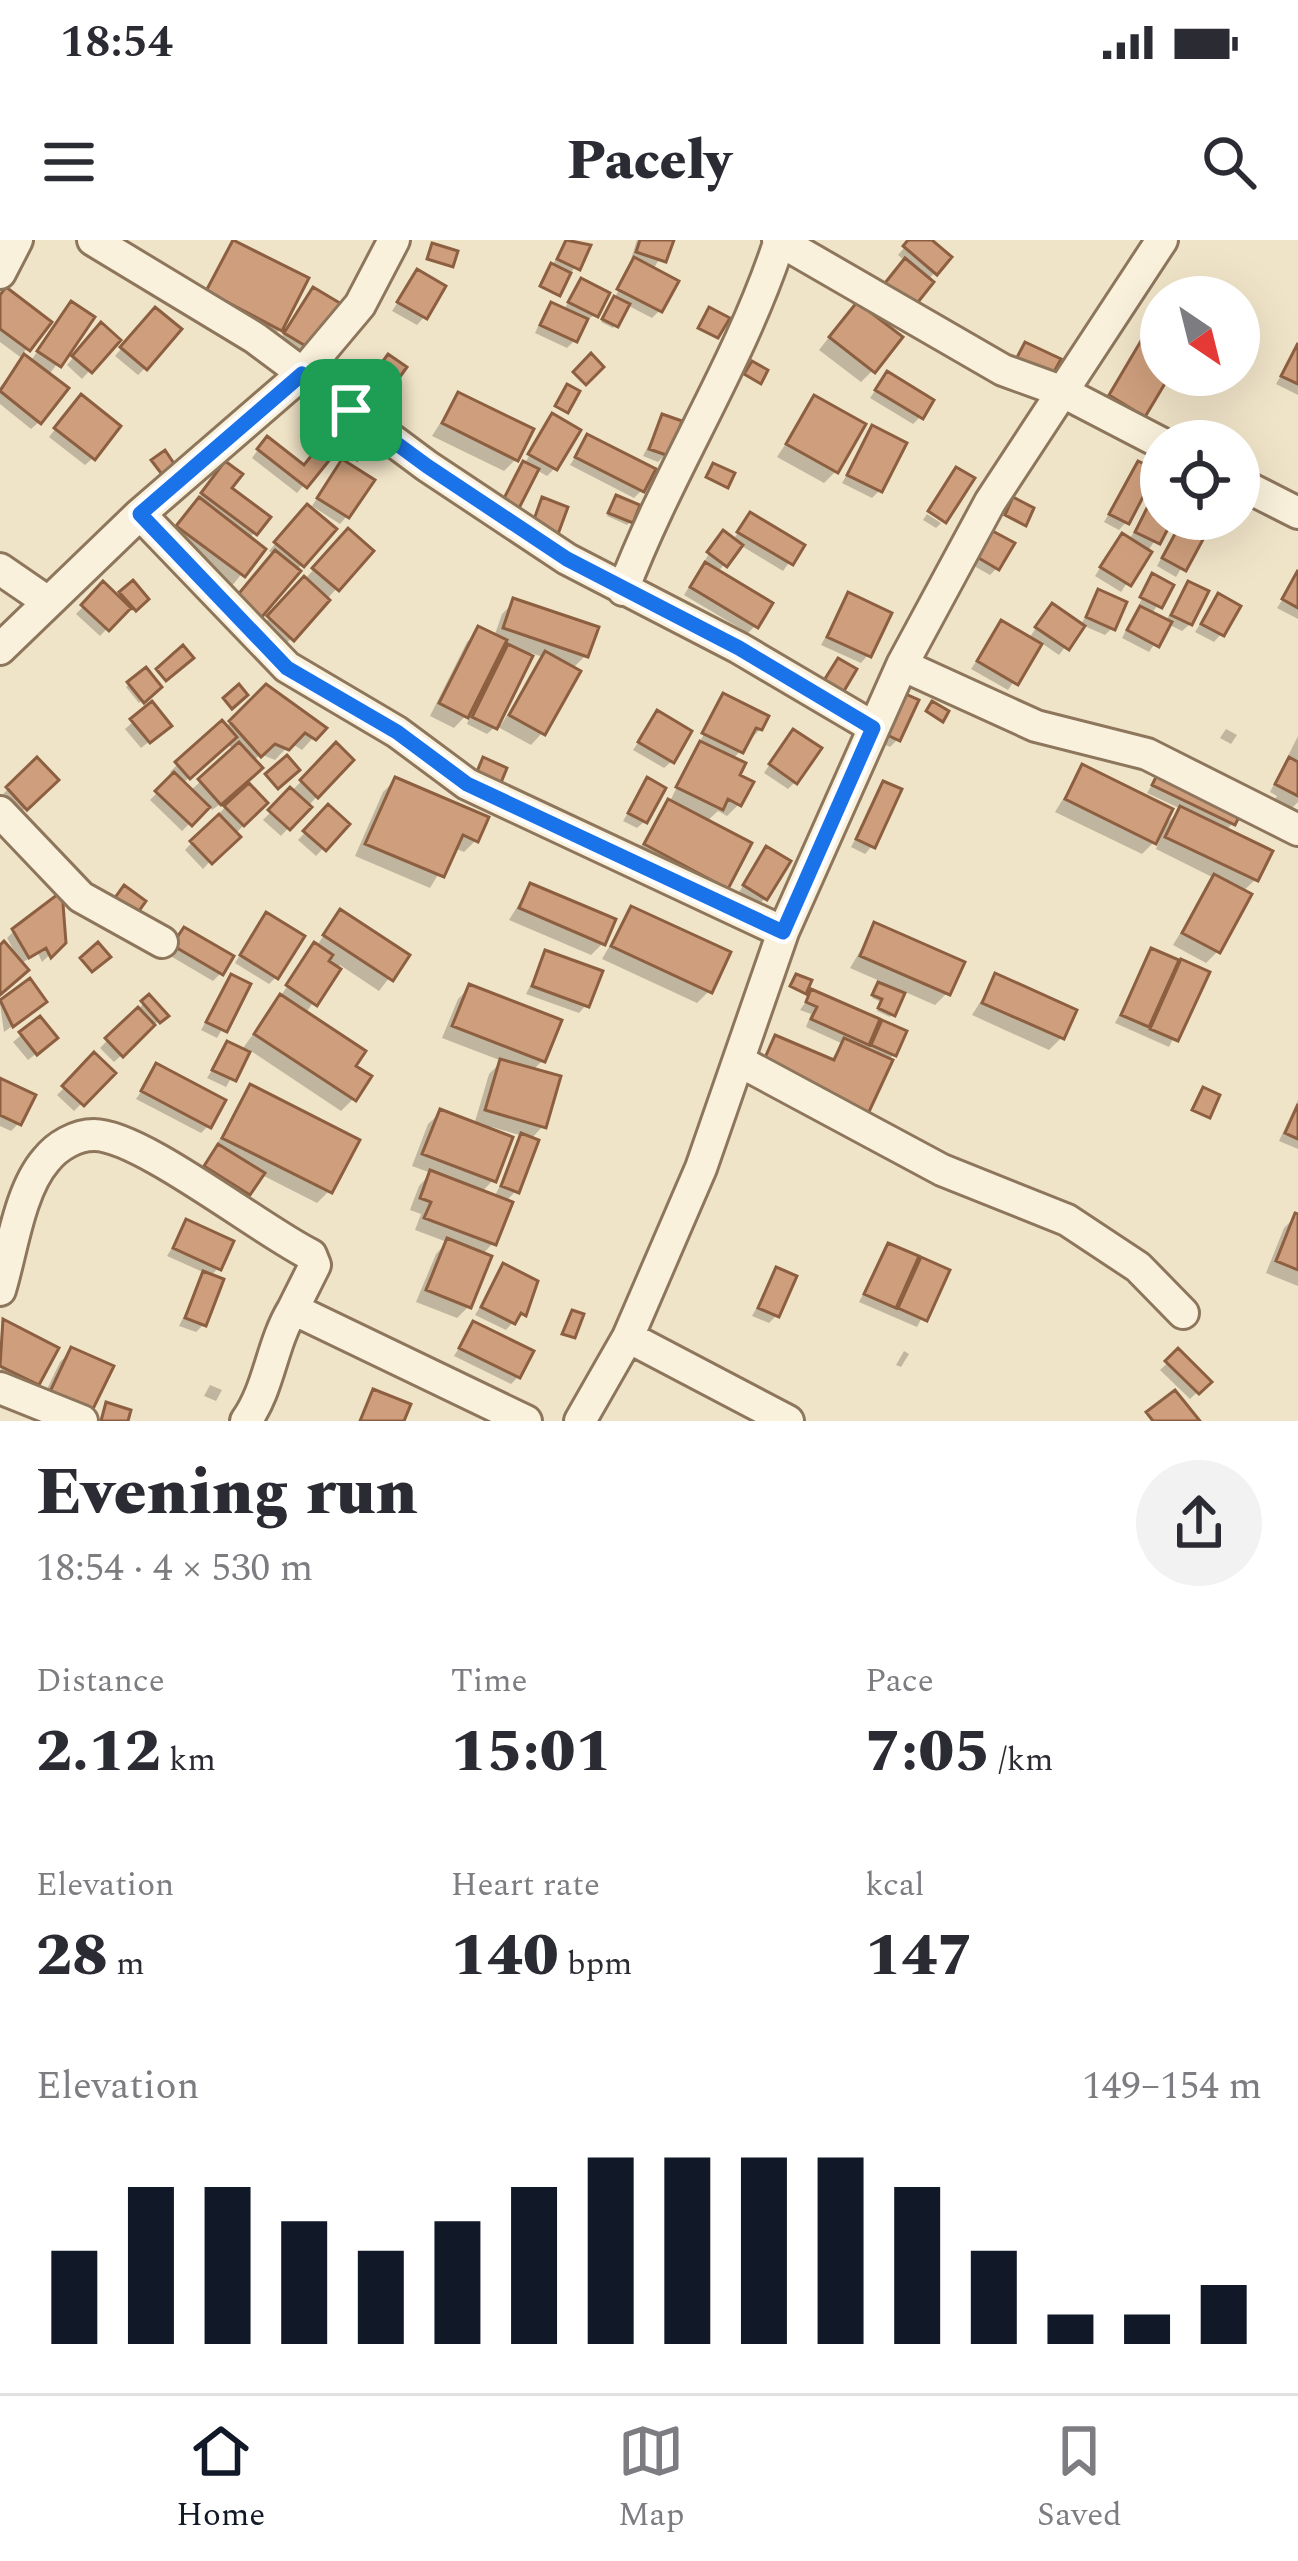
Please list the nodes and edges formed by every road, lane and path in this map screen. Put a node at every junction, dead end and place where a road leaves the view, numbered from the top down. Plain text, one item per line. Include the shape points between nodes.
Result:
1 (17, 240) edge
2 (93, 240) edge
3 (394, 240) edge
4 (779, 240) edge
5 (1162, 240) edge
6 (0, 272) edge
7 (302, 374) junction
8 (1060, 391) junction
9 (1140, 432) edge
10 (1260, 494) edge
11 (140, 514) junction
12 (1298, 514) edge
13 (0, 569) edge
14 (623, 590) junction
15 (48, 602) junction
16 (0, 649) edge
17 (902, 665) junction
18 (873, 728) junction
19 (0, 812) edge
20 (1298, 830) edge
21 (783, 932) junction
22 (163, 942) dead end
23 (739, 1061) junction
24 (0, 1290) edge
25 (293, 1309) junction
26 (1183, 1313) dead end
27 (628, 1337) junction
28 (0, 1388) edge
29 (82, 1421) edge
30 (246, 1421) edge
31 (526, 1421) edge
32 (580, 1421) edge
33 (788, 1421) edge

1 - 6 street
2 - 7 street
3 - 7 street via 360,305
4 - 8 street via 1003,370
4 - 14 street via 733,365 649,521
5 - 8 street
7 - 11 street
7 - 14 street via 427,466
8 - 9 street
8 - 17 street
10 - 12 street
11 - 15 street
11 - 21 street via 287,668 467,784
13 - 15 street
14 - 18 street
15 - 16 street
17 - 18 street
17 - 20 street via 1036,726 1147,754
18 - 21 street
19 - 22 street via 81,897
21 - 23 street
23 - 26 street via 942,1170 1067,1220 1138,1268
23 - 27 street
24 - 25 street via 44,1161 74,1138 98,1134 149,1156 311,1255 315,1265
25 - 30 street
25 - 31 street
27 - 32 street
27 - 33 street
28 - 29 street

